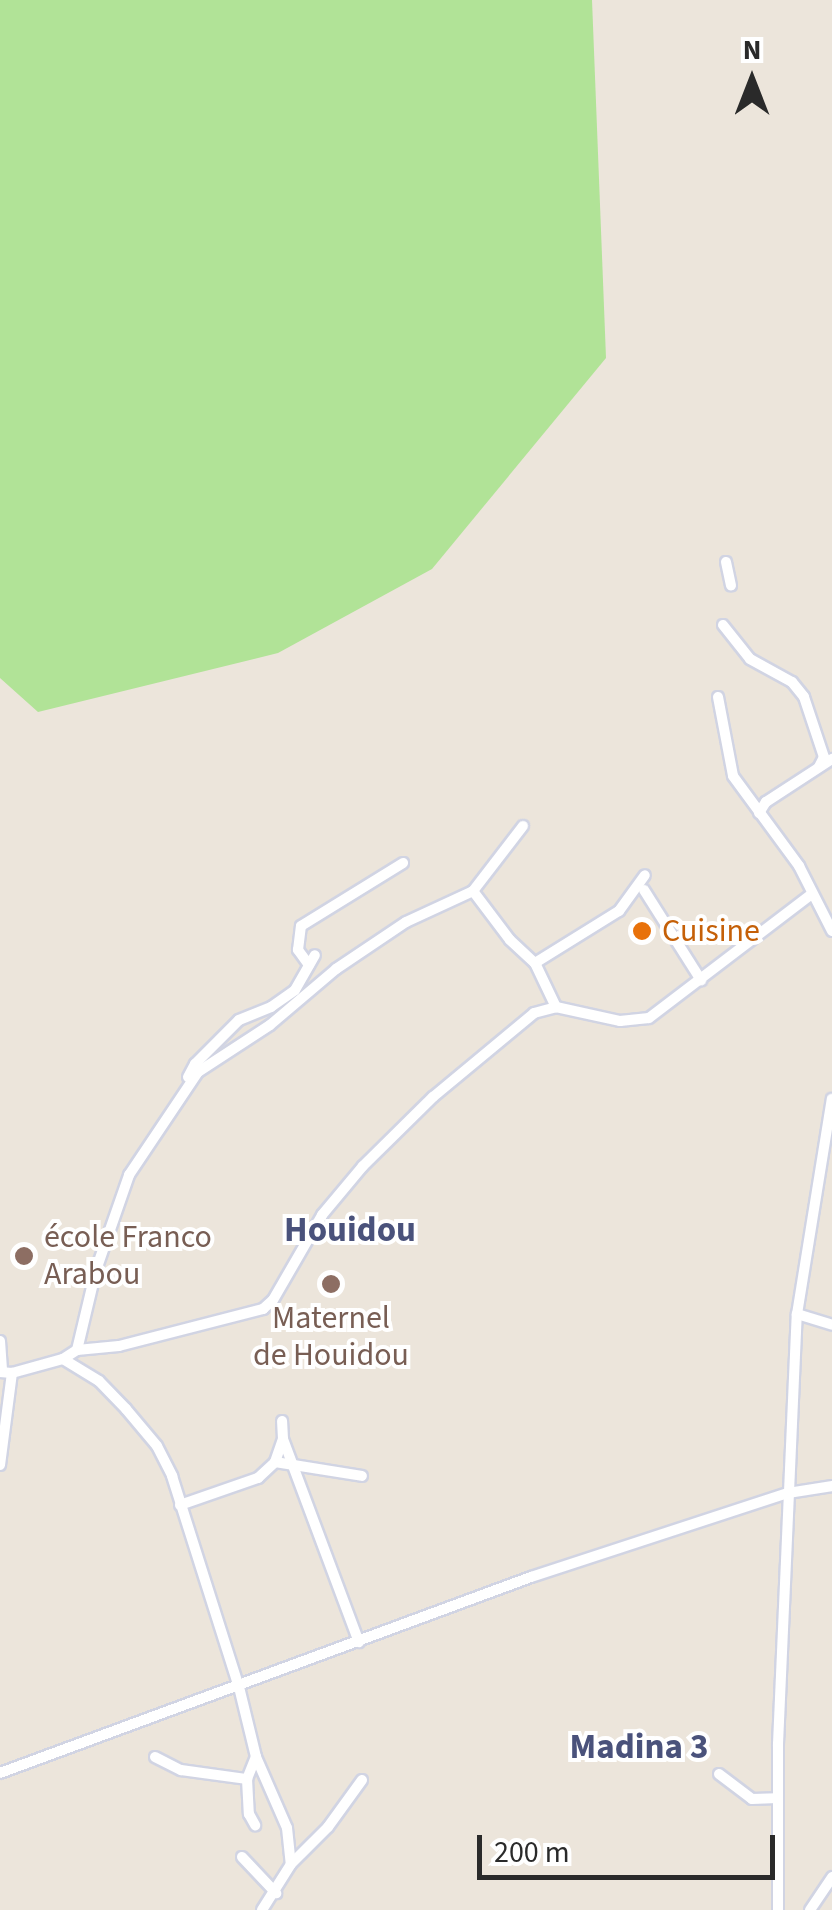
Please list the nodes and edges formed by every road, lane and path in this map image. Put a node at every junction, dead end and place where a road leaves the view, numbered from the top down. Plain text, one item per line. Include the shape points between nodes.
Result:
1 (726, 562) dead end
2 (732, 585) dead end
3 (722, 625) dead end
4 (718, 697) dead end
5 (832, 759) edge
6 (820, 768) junction
7 (759, 813) junction
8 (524, 826) dead end
9 (403, 863) dead end
10 (645, 875) dead end
11 (644, 890) dead end
12 (472, 891) junction
13 (812, 894) junction
14 (832, 932) edge
15 (534, 963) junction
16 (701, 980) junction
17 (556, 1007) junction
18 (179, 1096) junction
19 (832, 1099) edge
20 (797, 1314) junction
21 (832, 1325) edge
22 (0, 1341) edge
23 (78, 1350) junction
24 (63, 1359) junction
25 (5, 1372) edge
26 (282, 1422) dead end
27 (283, 1439) junction
28 (274, 1462) junction
29 (0, 1465) edge
30 (292, 1465) junction
31 (362, 1476) dead end
32 (832, 1486) edge
33 (788, 1493) junction
34 (180, 1504) junction
35 (359, 1642) junction
36 (240, 1687) junction
37 (256, 1756) junction
38 (154, 1757) dead end
39 (0, 1772) edge
40 (719, 1774) dead end
41 (247, 1780) junction
42 (362, 1780) dead end
43 (777, 1798) junction
44 (255, 1825) dead end
45 (242, 1857) dead end
46 (291, 1864) junction
47 (832, 1877) edge
48 (276, 1893) junction
49 (778, 1908) edge
50 (262, 1910) edge
51 (810, 1910) edge

1 - 2 street
3 - 6 street via 750,660 804,696 824,756
4 - 7 street via 733,776
5 - 6 street
6 - 7 street
7 - 13 street
8 - 12 street
9 - 18 street via 301,926 298,950 312,960 295,990 239,1020 195,1064
10 - 15 street via 619,911
11 - 16 street
12 - 15 street
12 - 18 street via 432,908 336,969 270,1025 206,1066
13 - 14 street
13 - 16 street
15 - 17 street
16 - 17 street via 649,1018 620,1021
17 - 23 street via 534,1013 363,1166 322,1215 263,1308 119,1346
18 - 23 street via 128,1175
19 - 20 street
20 - 21 street
20 - 33 street
22 - 25 street
23 - 24 street
24 - 25 street
24 - 34 street via 99,1381 156,1446
25 - 29 street
26 - 27 street
27 - 28 street
27 - 30 street
28 - 30 street
28 - 34 street via 258,1478
30 - 31 street
30 - 35 street
32 - 33 street
33 - 35 street
33 - 43 street
34 - 36 street
35 - 36 street
36 - 37 street
36 - 39 street
37 - 41 street
37 - 46 street via 287,1828
38 - 41 street via 181,1770
40 - 43 street via 752,1799
41 - 44 street
42 - 46 street
43 - 49 street
45 - 48 street
46 - 48 street
47 - 51 street
48 - 50 street

